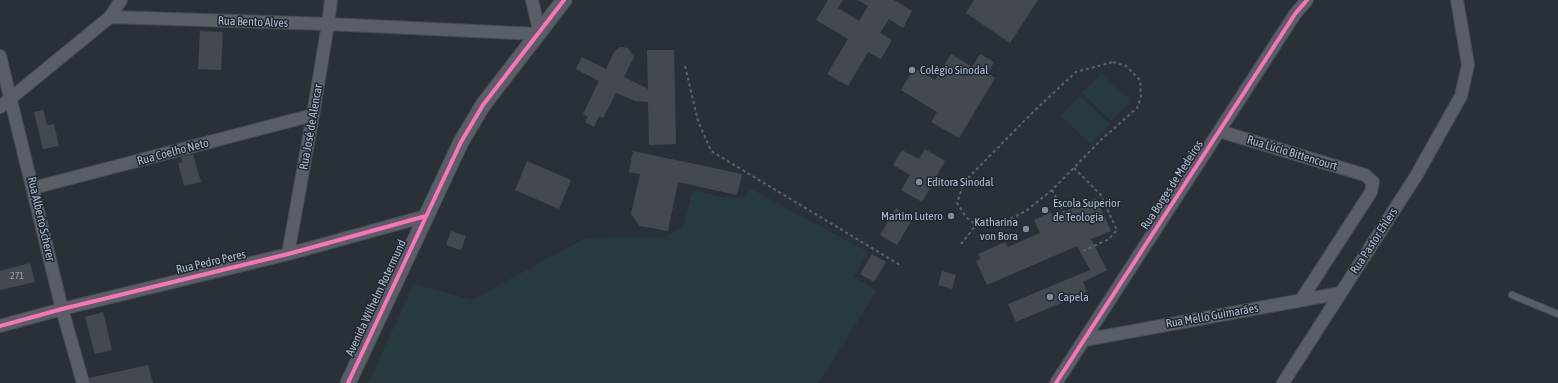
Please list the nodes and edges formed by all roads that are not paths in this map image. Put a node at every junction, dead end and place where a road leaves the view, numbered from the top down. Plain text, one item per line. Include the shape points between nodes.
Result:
1 (121, 0) edge
2 (331, 0) edge
3 (532, 0) edge
4 (564, 0) edge
5 (1307, 0) edge
6 (1457, 0) edge
7 (110, 18) junction
8 (328, 24) junction
9 (538, 32) junction
10 (0, 56) edge
11 (11, 99) junction
12 (0, 107) edge
13 (313, 115) junction
14 (1219, 131) junction
15 (33, 188) junction
16 (426, 216) junction
17 (288, 254) junction
18 (1341, 293) junction
19 (1512, 295) dead end
20 (1301, 300) junction
21 (62, 309) junction
22 (1558, 314) edge
23 (0, 326) edge
24 (1084, 340) junction
25 (83, 383) edge
26 (348, 383) edge
27 (1056, 383) edge
28 (1282, 383) edge

1 - 7 street
2 - 8 street, Rua José de Alencar
3 - 9 street
4 - 9 street, Avenida Wilhelm Rotermund
5 - 14 street, Rua Borges de Medeiros via 1295,14
6 - 18 street, Rua Pastor Ehlers via 1468,65 1461,96 1416,176
7 - 8 street, Rua Bento Alves
7 - 11 street
8 - 9 street, Rua Bento Alves
8 - 13 street, Rua José de Alencar
9 - 16 street, Avenida Wilhelm Rotermund via 483,105 461,142
10 - 11 street, Rua Alberto Scherer
11 - 12 street
11 - 15 street, Rua Alberto Scherer
13 - 15 street, Rua Coelho Neto
13 - 17 street, Rua José de Alencar
14 - 20 street, Rua Lúcio Bittencourt via 1365,175 1373,182 1371,192
14 - 24 street, Rua Borges de Medeiros
15 - 21 street, Rua Alberto Scherer
16 - 17 street, Rua Pedro Peres
16 - 26 street, Avenida Wilhelm Rotermund
17 - 21 street, Rua Pedro Peres
18 - 20 street, Rua Mello Guimarães
18 - 28 street, Rua Pastor Ehlers
19 - 22 lane
20 - 24 street, Rua Mello Guimarães
21 - 23 street, Rua Pedro Peres
21 - 25 street, Rua Alberto Scherer
24 - 27 street, Rua Borges de Medeiros

